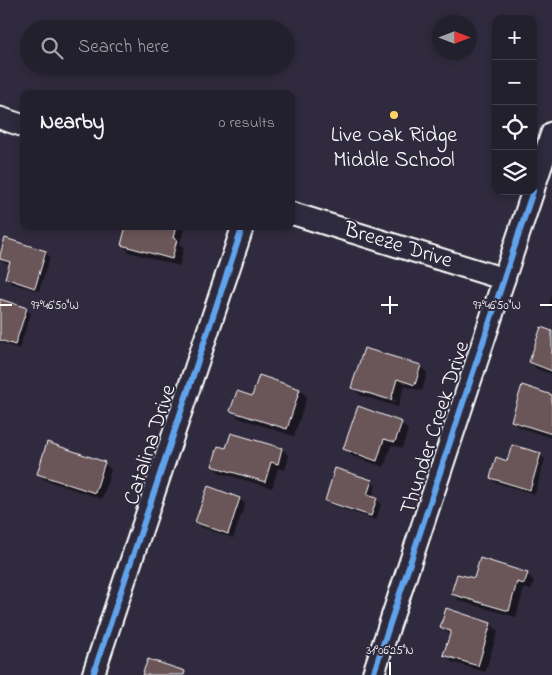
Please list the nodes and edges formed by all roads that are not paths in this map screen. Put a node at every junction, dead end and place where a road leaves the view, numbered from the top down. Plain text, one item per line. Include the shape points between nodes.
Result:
1 (0, 118) edge
2 (20, 125) edge
3 (552, 133) edge
4 (537, 178) edge
5 (531, 195) edge
6 (295, 214) edge
7 (242, 230) edge
8 (504, 279) junction
9 (93, 675) edge
10 (373, 675) edge

1 - 2 street
3 - 4 street, Thunder Creek Drive
5 - 8 street, Thunder Creek Drive
6 - 8 street, Breeze Drive
7 - 9 street, Catalina Drive
8 - 10 street, Thunder Creek Drive

